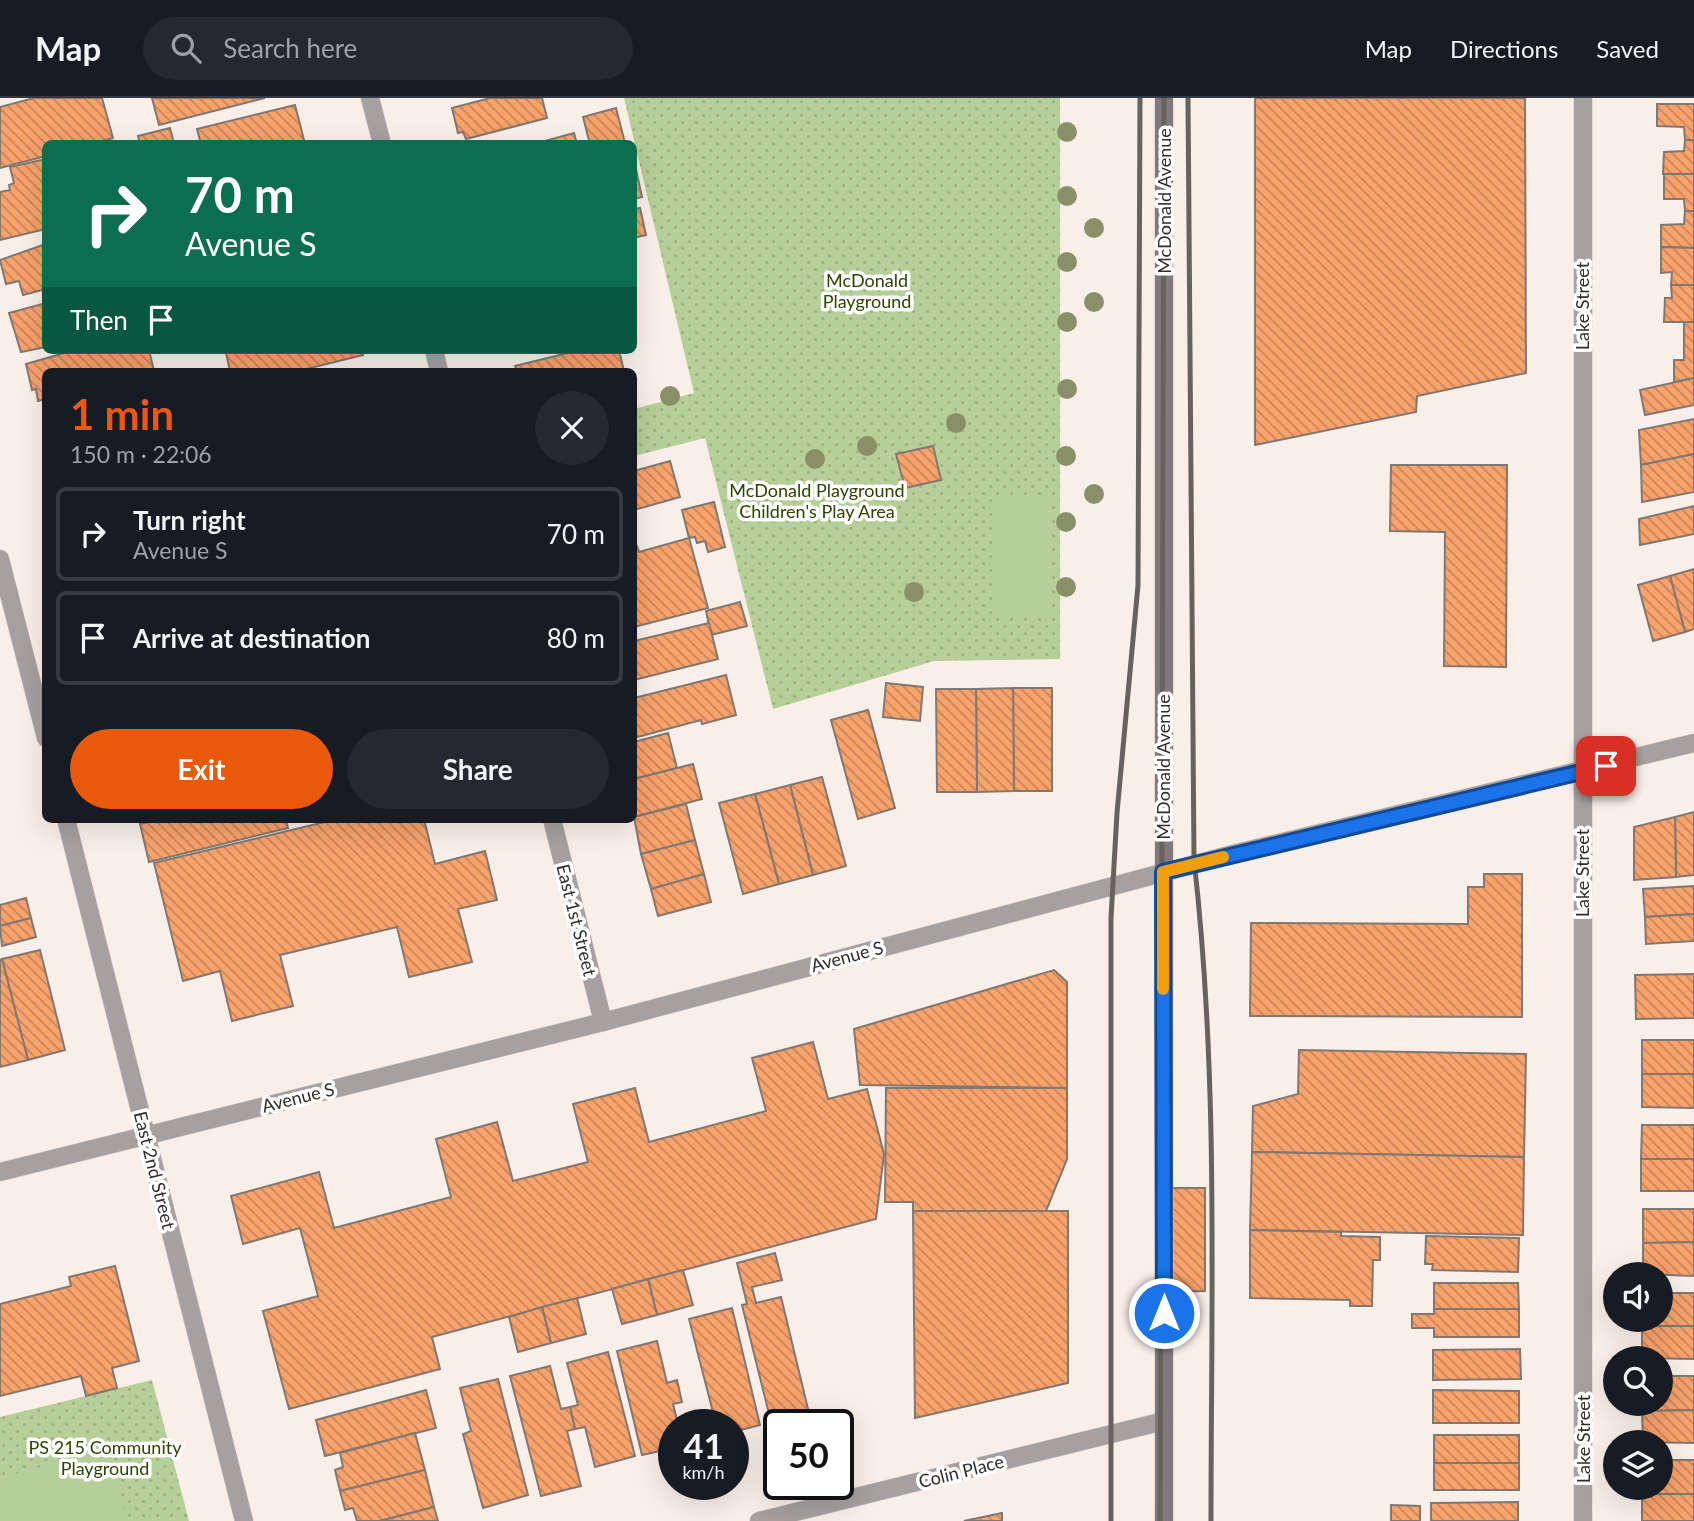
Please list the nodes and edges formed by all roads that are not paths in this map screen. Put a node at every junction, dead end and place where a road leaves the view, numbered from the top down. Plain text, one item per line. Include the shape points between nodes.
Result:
1 (370, 98) edge
2 (1164, 98) edge
3 (1583, 98) edge
4 (381, 140) edge
5 (0, 559) edge
6 (42, 722) edge
7 (1694, 743) edge
8 (1581, 772) junction
9 (67, 823) edge
10 (552, 823) edge
11 (1163, 872) junction
12 (603, 1022) junction
13 (146, 1135) junction
14 (0, 1172) edge
15 (1164, 1421) junction
16 (244, 1521) edge
17 (760, 1521) edge
18 (1164, 1521) edge
19 (1583, 1521) edge

1 - 4 street
2 - 11 main road, McDonald Avenue
3 - 8 street, Lake Street
5 - 6 street
7 - 8 street, Avenue S
8 - 11 street, Avenue S
8 - 19 street, Lake Street
9 - 13 street, East 2nd Street
10 - 12 street, East 1st Street
11 - 12 street, Avenue S
11 - 15 main road, McDonald Avenue
12 - 13 street, Avenue S
13 - 14 street, Avenue S
13 - 16 street, East 2nd Street
15 - 17 street, Colin Place
15 - 18 main road, McDonald Avenue

